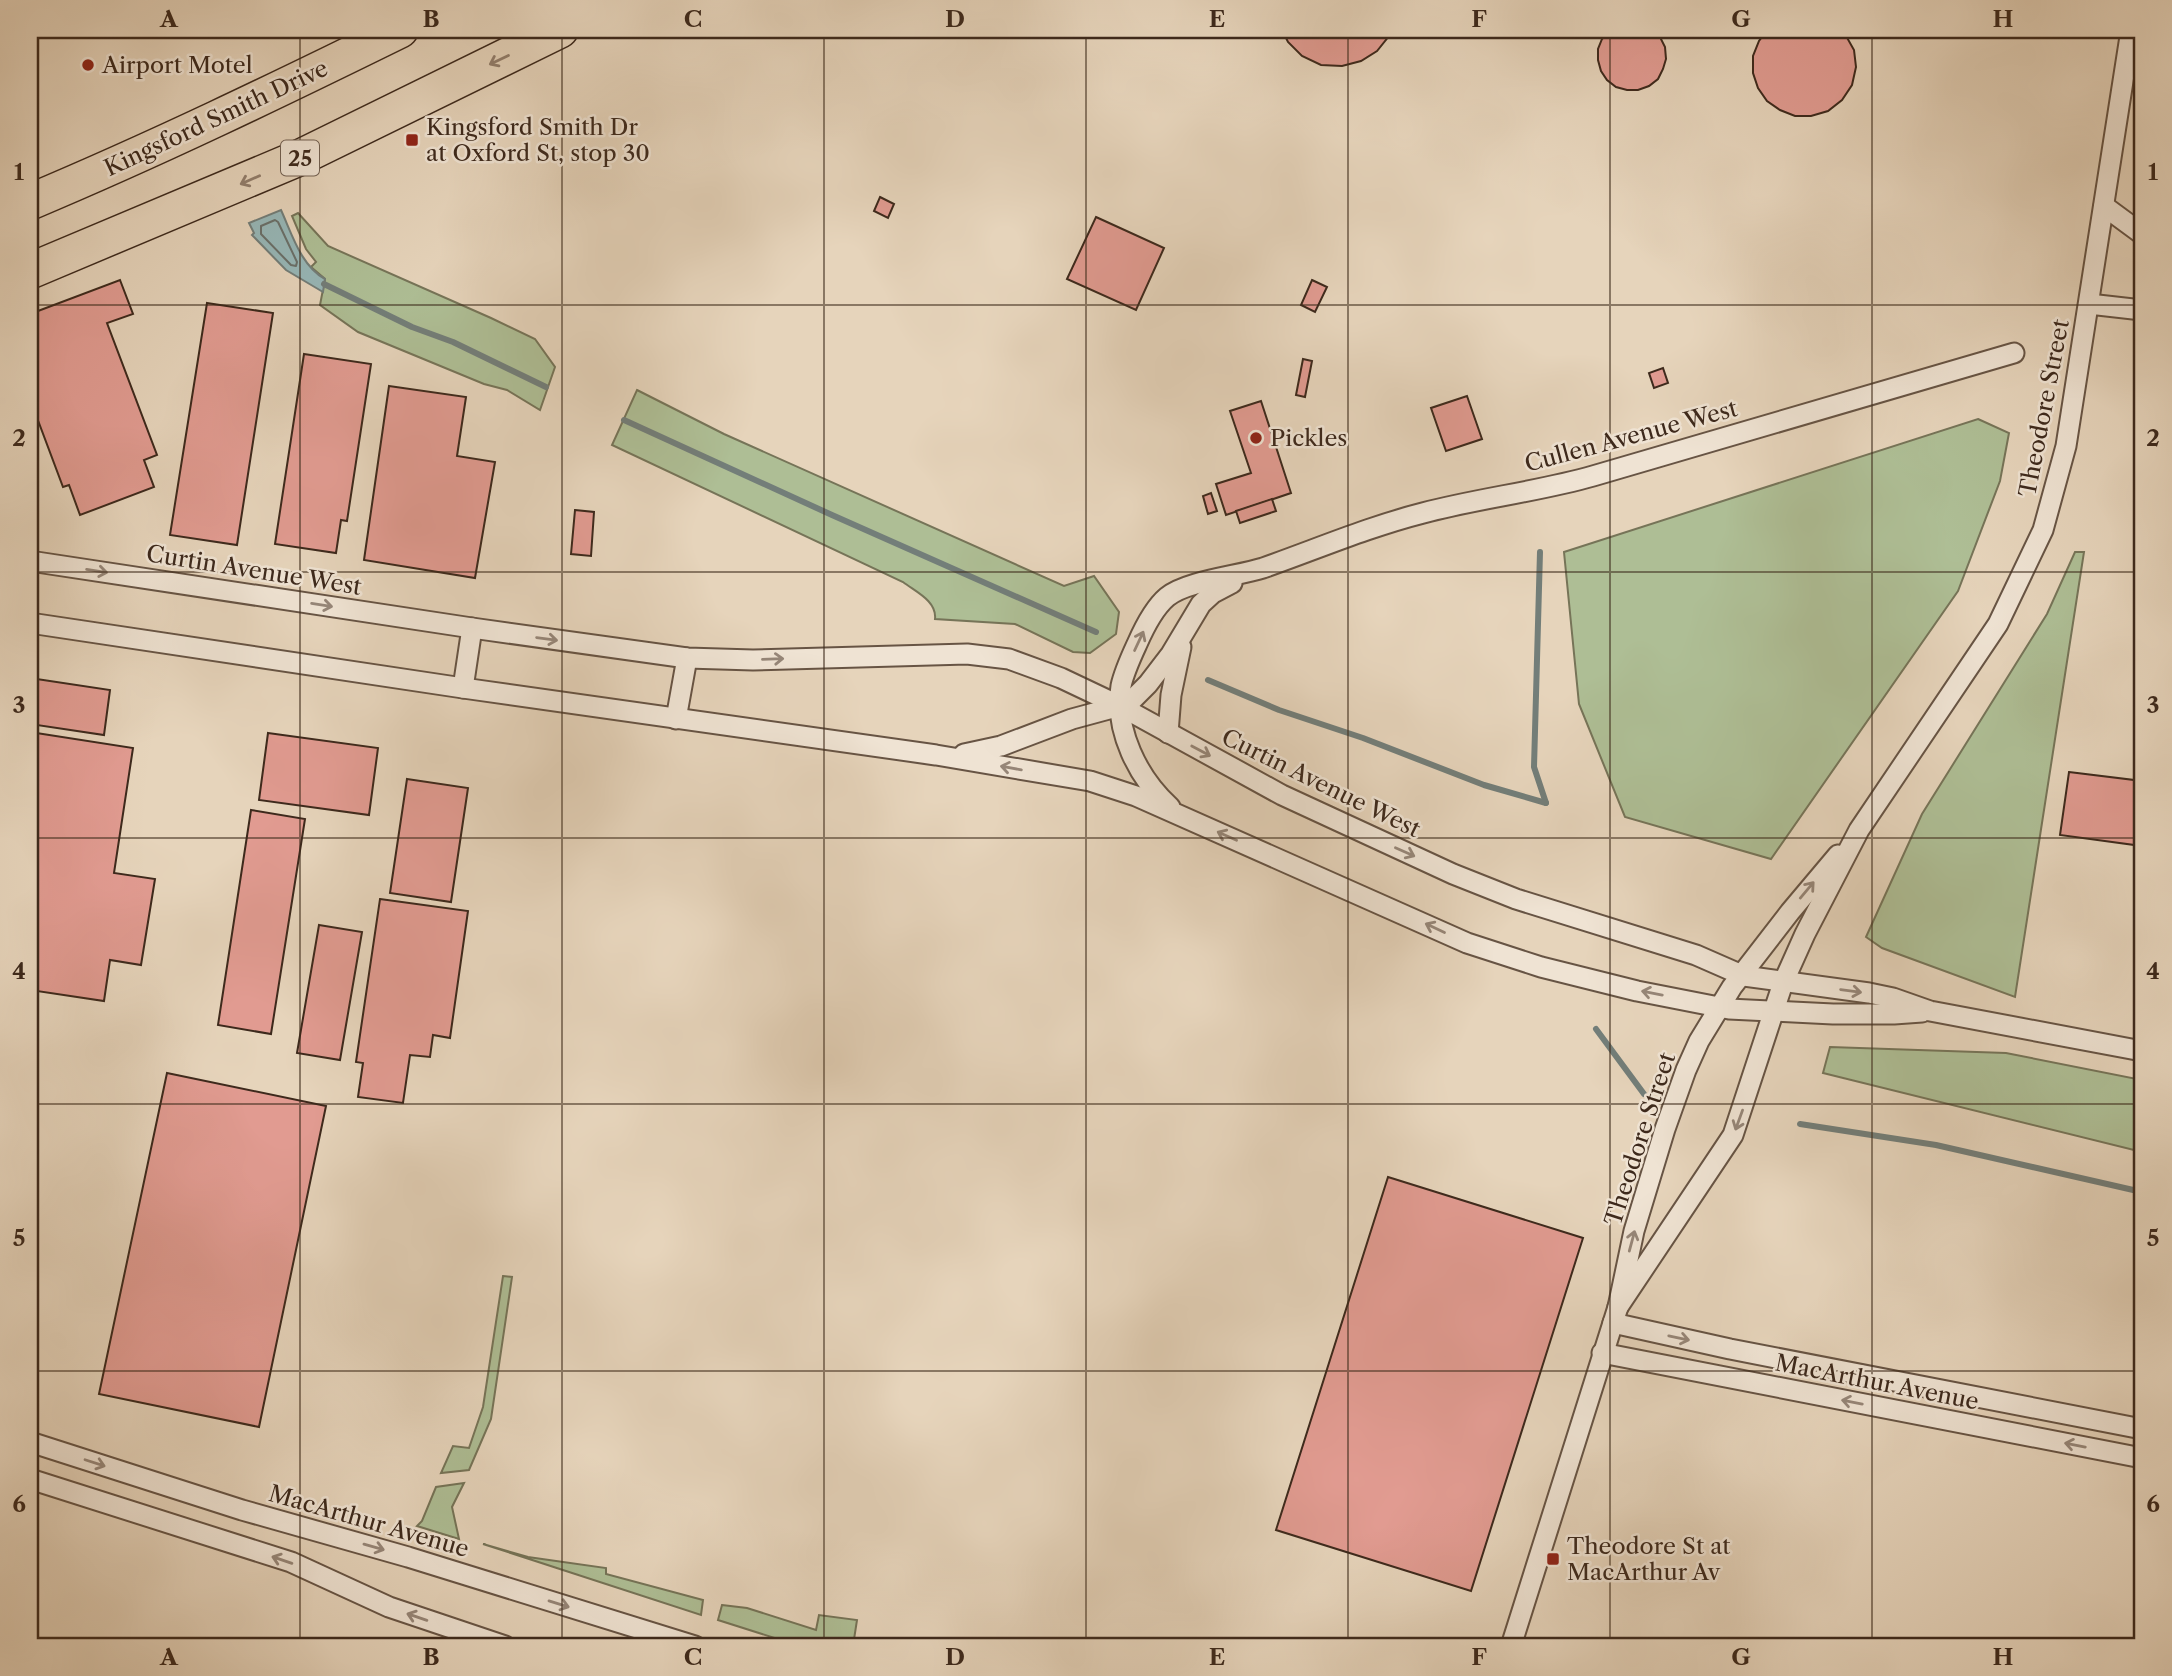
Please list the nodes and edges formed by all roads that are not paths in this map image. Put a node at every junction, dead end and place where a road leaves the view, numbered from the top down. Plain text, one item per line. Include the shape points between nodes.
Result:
1 (400, 30) edge
2 (560, 30) edge
3 (2132, 30) edge
4 (30, 202) edge
5 (2104, 206) junction
6 (2142, 234) edge
7 (30, 271) edge
8 (2089, 304) junction
9 (2142, 310) edge
10 (2014, 353) dead end
11 (30, 561) edge
12 (1261, 568) junction
13 (30, 623) edge
14 (1189, 626) junction
15 (472, 628) junction
16 (687, 658) junction
17 (463, 688) junction
18 (1120, 706) junction
19 (677, 719) junction
20 (1168, 733) junction
21 (936, 755) junction
22 (1184, 818) junction
23 (1859, 830) junction
24 (1741, 975) junction
25 (1783, 983) junction
26 (1719, 1007) junction
27 (1930, 1011) junction
28 (1773, 1013) junction
29 (2142, 1051) edge
30 (1615, 1315) junction
31 (1602, 1353) junction
32 (2142, 1429) edge
33 (30, 1442) edge
34 (2142, 1458) edge
35 (30, 1479) edge
36 (505, 1646) edge
37 (695, 1646) edge
38 (1511, 1646) edge

1 - 4 highway, Kingsford Smith Drive via 226,116
2 -> 7 highway, 25 via 301,157
3 - 5 street, Theodore Street
5 - 6 street
5 - 8 street, Theodore Street
8 - 9 street
8 - 23 street, Theodore Street via 2066,446 2043,530 1998,624
10 - 12 street, Cullen Avenue West via 1590,477 1390,522
11 -> 15 street, Curtin Avenue West
12 - 14 street, Cullen Avenue West via 1207,598
18 -> 12 street, Cullen Avenue West via 1131,657 1167,597
13 - 17 street, Curtin Avenue West
14 - 18 street, Cullen Avenue West via 1148,684
14 - 20 street via 1176,661
15 -> 16 street, Curtin Avenue West
15 - 17 street
16 -> 18 street, Curtin Avenue West via 1003,657
16 - 19 street
17 - 19 street, Curtin Avenue West
18 - 20 street, Curtin Avenue West
18 - 21 street, Cullen Avenue West via 988,750
18 - 22 street, Cullen Avenue West via 1138,767 1160,798
19 - 21 street, Curtin Avenue West
20 -> 24 street, Curtin Avenue West via 1282,795 1453,874 1516,899 1696,955
22 -> 21 street, Curtin Avenue West via 1112,787
26 -> 22 street, Curtin Avenue West via 1587,979 1467,943
24 -> 23 street, Theodore Street
23 - 25 street, Theodore Street
24 - 25 street, Curtin Avenue West
24 - 26 street, Theodore Street
25 -> 27 street, Curtin Avenue West via 1869,993
25 - 28 street, Theodore Street
26 - 28 street, Curtin Avenue West
30 -> 26 street, Theodore Street via 1634,1231 1672,1109 1699,1041
27 - 28 street, Curtin Avenue West
27 - 29 street, Curtin Avenue West
28 -> 30 street, Theodore Street via 1733,1135
30 - 31 street, Theodore Street
30 -> 32 street, MacArthur Avenue via 1730,1349
34 -> 31 street, MacArthur Avenue
31 - 38 street, Theodore Street
33 -> 37 street, MacArthur Avenue
36 -> 35 street via 389,1607 291,1562

